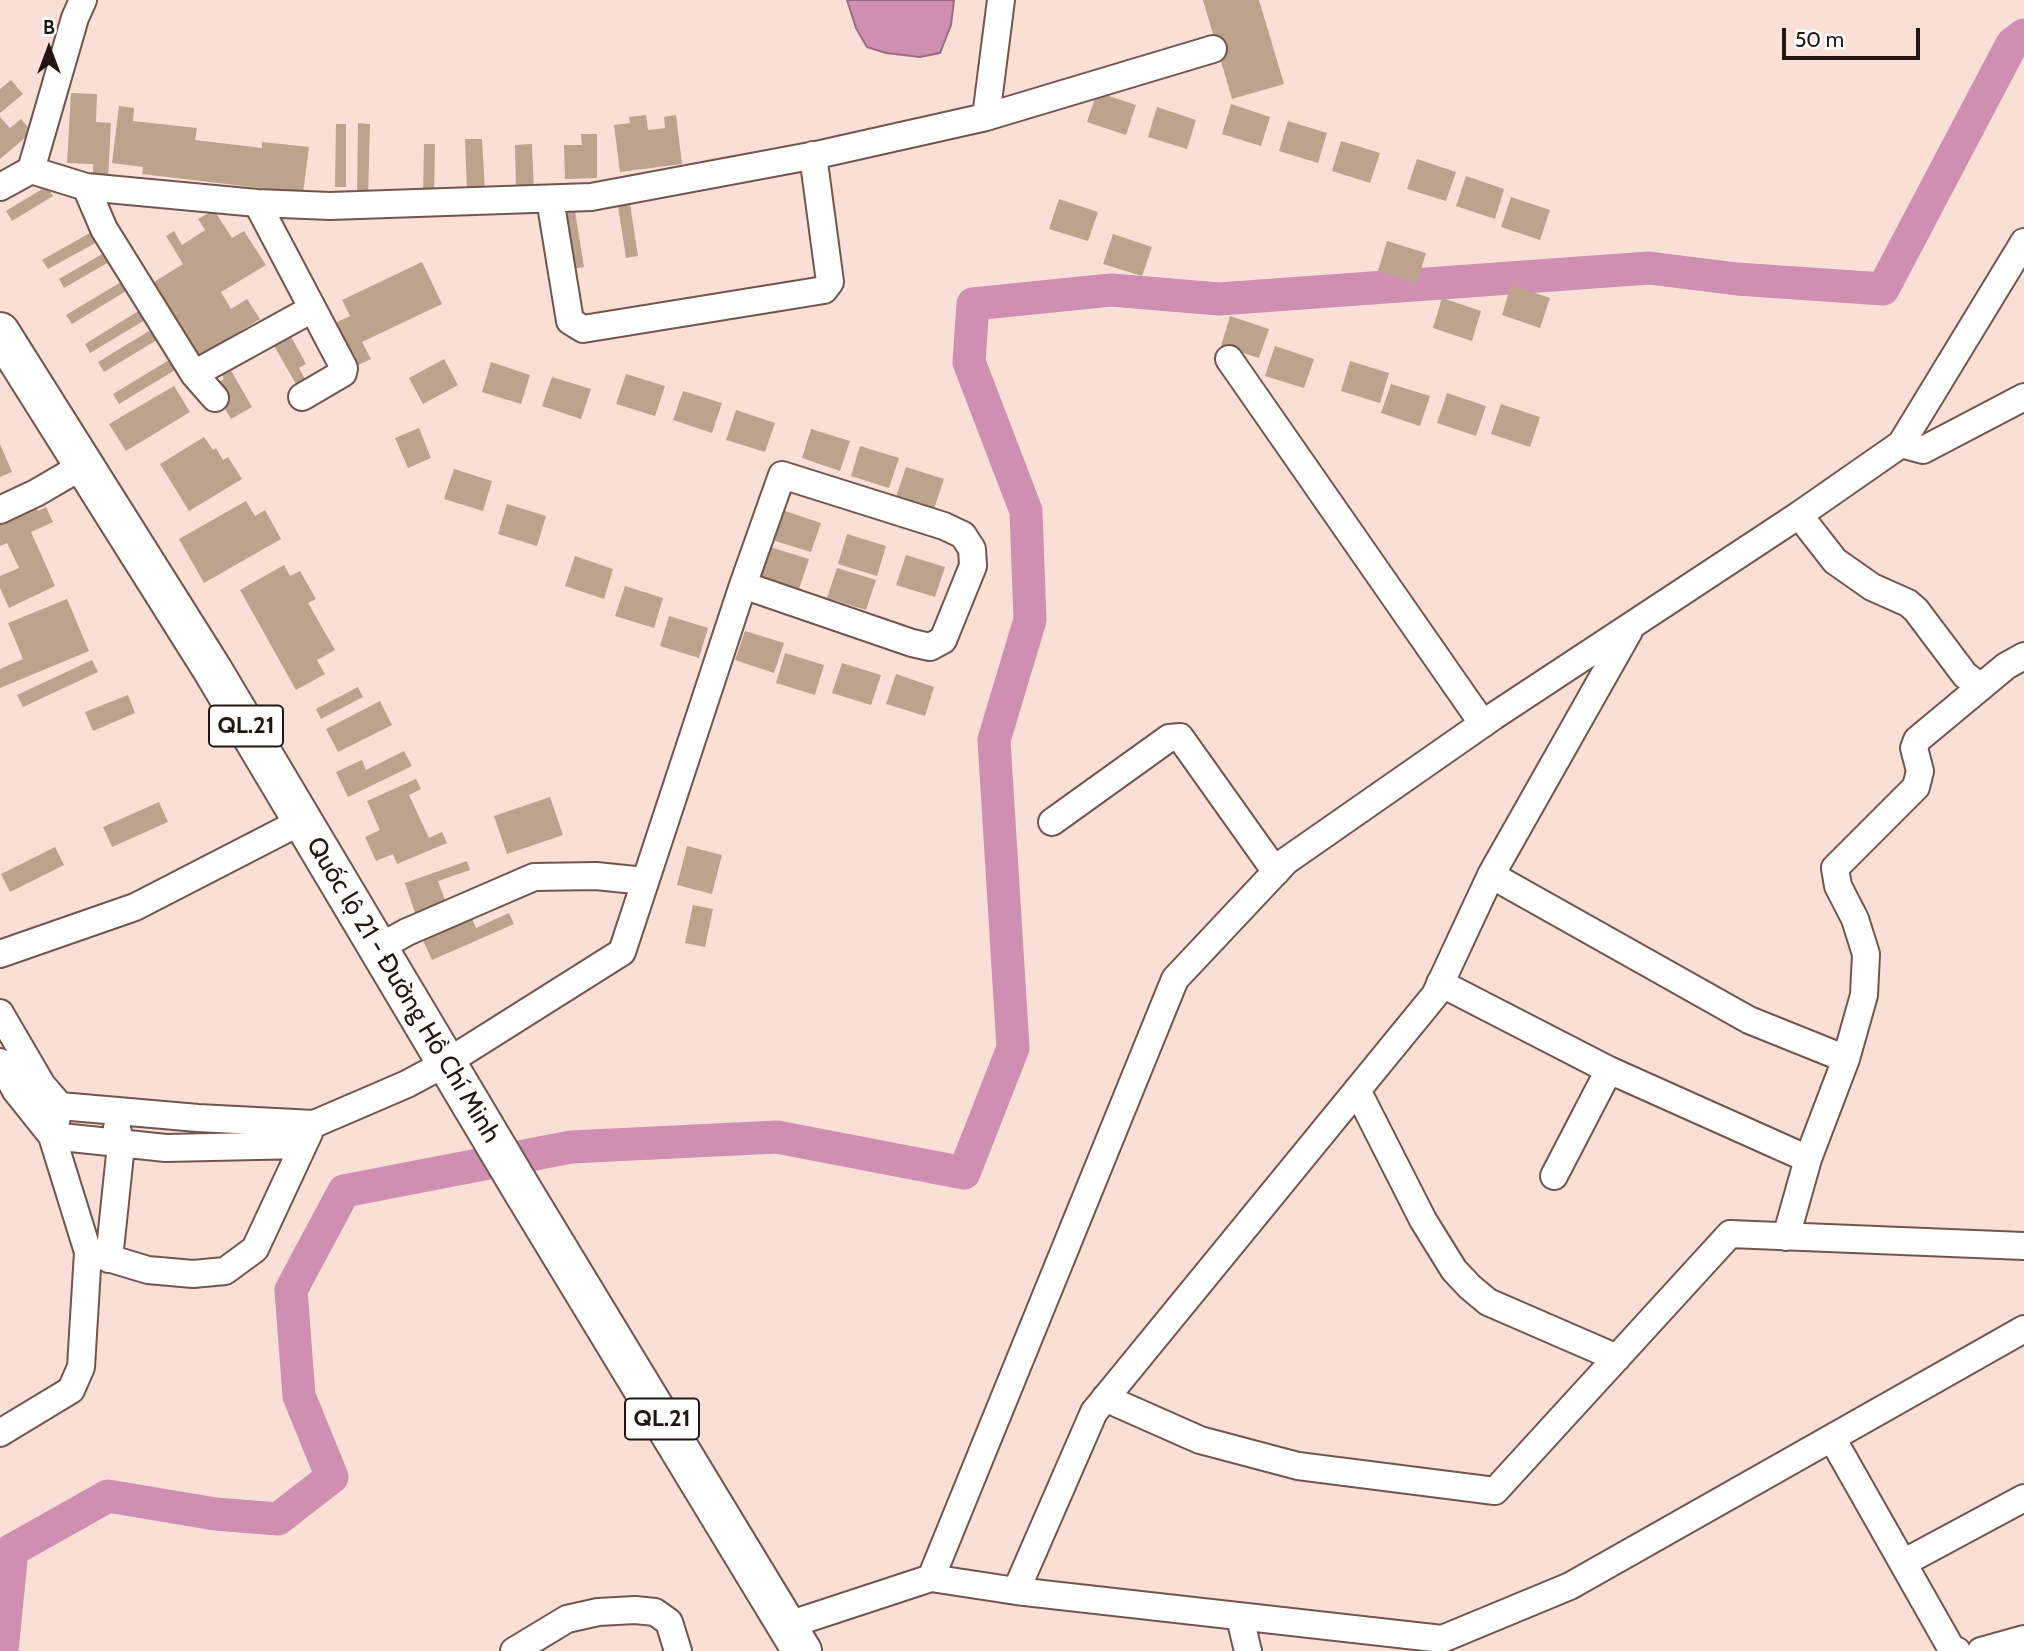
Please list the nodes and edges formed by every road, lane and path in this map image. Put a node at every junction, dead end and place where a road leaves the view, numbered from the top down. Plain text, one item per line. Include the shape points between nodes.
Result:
1 (83, 0) edge
2 (1001, 0) edge
3 (1213, 49) dead end
4 (985, 117) junction
5 (813, 155) junction
6 (31, 170) junction
7 (0, 187) edge
8 (86, 187) junction
9 (550, 199) junction
10 (257, 203) junction
11 (2024, 242) edge
12 (312, 309) junction
13 (0, 332) edge
14 (1228, 359) dead end
15 (194, 374) junction
16 (302, 397) dead end
17 (2024, 397) edge
18 (215, 398) dead end
19 (1901, 444) junction
20 (84, 465) junction
21 (0, 510) edge
22 (1799, 515) junction
23 (743, 585) junction
24 (1632, 626) junction
25 (2024, 656) edge
26 (1981, 687) junction
27 (1483, 724) junction
28 (302, 821) junction
29 (1052, 822) dead end
30 (1276, 872) junction
31 (1491, 875) junction
32 (645, 881) junction
33 (378, 948) junction
34 (0, 954) edge
35 (1440, 983) junction
36 (0, 1013) edge
37 (1846, 1059) junction
38 (0, 1062) edge
39 (446, 1063) junction
40 (1609, 1070) junction
41 (1357, 1090) junction
42 (60, 1106) junction
43 (113, 1110) junction
44 (309, 1135) junction
45 (52, 1136) junction
46 (121, 1145) junction
47 (1808, 1159) junction
48 (1554, 1176) dead end
49 (1786, 1237) junction
50 (2024, 1246) edge
51 (98, 1255) junction
52 (2024, 1329) edge
53 (1617, 1357) junction
54 (1105, 1398) junction
55 (0, 1433) edge
56 (1832, 1437) junction
57 (2024, 1498) edge
58 (1903, 1563) junction
59 (931, 1578) junction
60 (1016, 1591) junction
61 (1240, 1618) junction
62 (795, 1638) edge
63 (2024, 1639) edge
64 (514, 1651) edge
65 (678, 1651) edge
66 (1248, 1651) edge
67 (1957, 1651) edge
68 (1981, 1651) edge

1 - 6 street
2 - 4 street
3 - 4 street
4 - 5 street
5 - 9 street via 591,197
5 - 9 street via 830,282 824,290 583,329 570,321
6 - 7 street
6 - 8 street
8 - 10 street
8 - 15 street via 104,229
9 - 10 street via 330,206
10 - 12 street
11 - 19 street
12 - 15 street
12 - 16 street via 344,368 343,373
13 - 20 highway, Quốc lộ 21 - Đường Hồ Chí Minh / QL.21
14 - 27 street
15 - 18 street
17 - 19 street via 1923,450
19 - 22 street
20 - 21 street
20 - 28 highway, Quốc lộ 21 - Đường Hồ Chí Minh / QL.21
22 - 24 street
22 - 26 street via 1835,561 1916,610 1965,675
23 - 23 street via 782,475 944,526 962,535 972,549 973,566 943,640 930,648
23 - 32 street
24 - 27 street
24 - 31 street
25 - 26 street
26 - 37 street via 1917,740 1914,748 1920,771 1916,787 1835,868 1838,887 1866,954 1864,995
27 - 30 street
28 - 33 highway, Quốc lộ 21 - Đường Hồ Chí Minh / QL.21
28 - 34 street via 135,907
29 - 30 street via 1169,738 1180,737
30 - 59 street via 1175,979
31 - 35 street
31 - 37 street via 1749,1020
32 - 33 street via 534,877
32 - 39 street via 622,952
33 - 39 highway, Quốc lộ 21 - Đường Hồ Chí Minh / QL.21
35 - 40 street
35 - 41 street
36 - 42 street via 42,1085
37 - 47 street
38 - 45 street via 16,1091
39 - 44 street
39 - 62 highway, Quốc lộ 21 - Đường Hồ Chí Minh / QL.21
40 - 47 street
40 - 48 street
41 - 53 street via 1423,1220 1470,1287 1488,1302
41 - 54 street
42 - 43 street
42 - 45 street
43 - 44 street
43 - 46 street
44 - 46 street via 166,1148
44 - 51 street via 255,1249 225,1271 193,1275 148,1270
45 - 46 street
45 - 51 street
46 - 51 street
47 - 49 street
49 - 50 street
49 - 53 street via 1730,1234
51 - 55 street via 81,1367 71,1390
52 - 56 street
53 - 54 street via 1495,1491 1298,1466 1200,1440
54 - 60 street via 1094,1412
56 - 58 street
56 - 61 street via 1570,1586 1442,1639
57 - 58 street
58 - 67 street
59 - 60 street
59 - 62 street
60 - 61 street
61 - 66 street
63 - 68 street
64 - 65 street via 567,1619 635,1610 655,1612 668,1622

